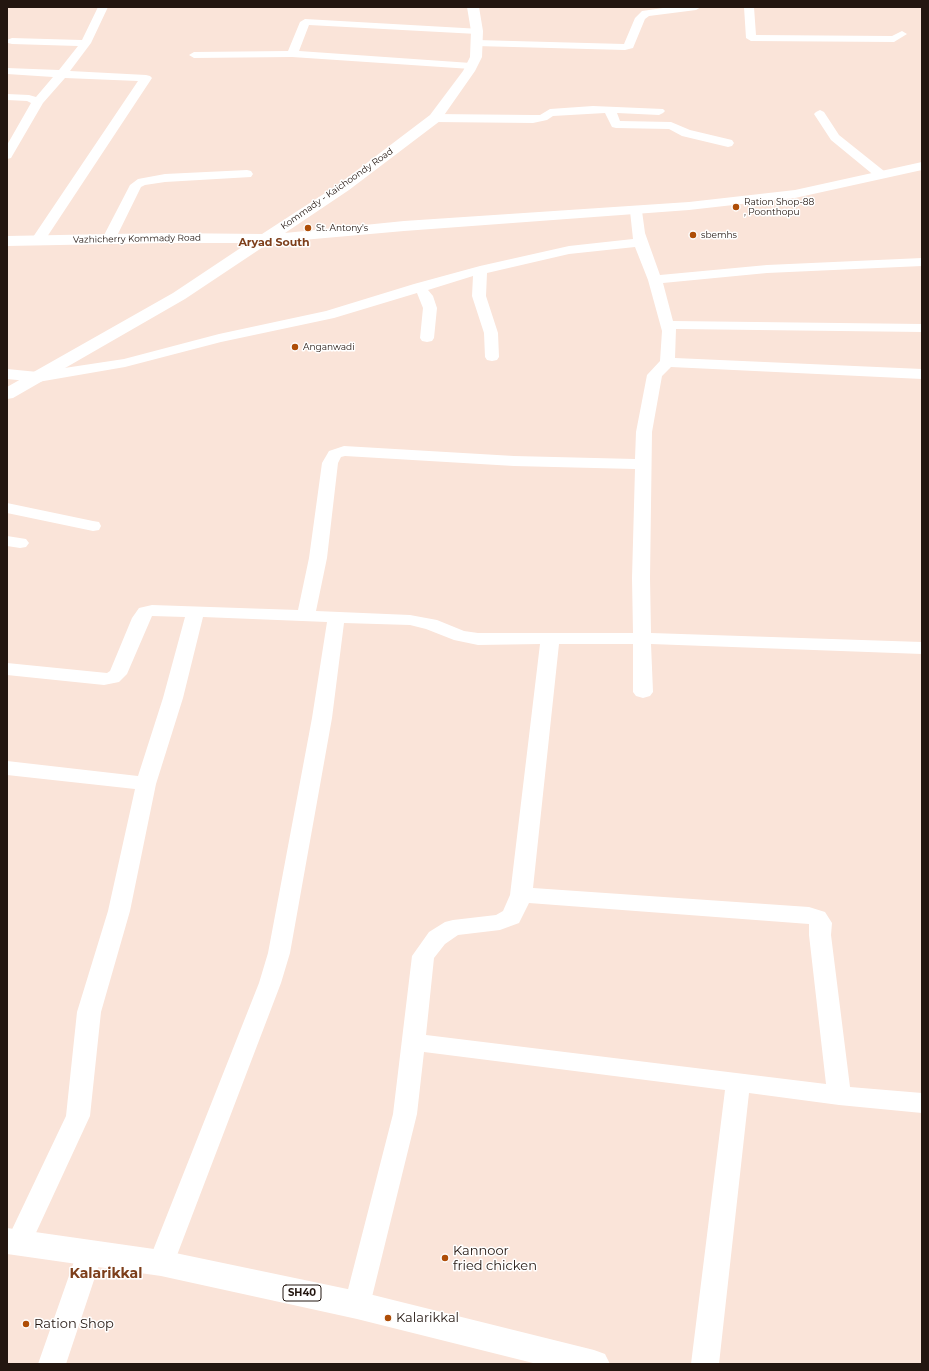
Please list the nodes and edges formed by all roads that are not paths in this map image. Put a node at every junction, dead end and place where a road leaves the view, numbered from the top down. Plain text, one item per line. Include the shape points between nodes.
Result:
1 (103, 7) edge
2 (473, 7) edge
3 (696, 7) edge
4 (749, 7) edge
5 (650, 10) edge
6 (902, 34) dead end
7 (477, 37) junction
8 (12, 41) dead end
9 (86, 43) junction
10 (292, 54) junction
11 (194, 55) dead end
12 (471, 66) junction
13 (7, 71) edge
14 (62, 74) junction
15 (7, 97) edge
16 (38, 102) junction
17 (609, 110) junction
18 (659, 111) dead end
19 (820, 114) dead end
20 (435, 118) junction
21 (728, 143) dead end
22 (7, 155) edge
23 (922, 166) edge
24 (247, 174) dead end
25 (880, 174) junction
26 (636, 211) junction
27 (109, 239) junction
28 (267, 239) junction
29 (38, 240) junction
30 (7, 241) edge
31 (641, 242) junction
32 (922, 262) edge
33 (480, 270) junction
34 (655, 280) junction
35 (419, 287) junction
36 (667, 325) junction
37 (922, 328) edge
38 (427, 338) dead end
39 (492, 357) dead end
40 (667, 362) junction
41 (7, 374) edge
42 (922, 374) edge
43 (38, 377) junction
44 (7, 394) edge
45 (644, 464) junction
46 (7, 508) edge
47 (93, 526) dead end
48 (196, 611) junction
49 (306, 617) junction
50 (338, 618) junction
51 (550, 638) junction
52 (642, 638) junction
53 (922, 648) edge
54 (7, 669) edge
55 (643, 692) dead end
56 (7, 768) edge
57 (146, 784) junction
58 (520, 895) junction
59 (413, 1042) junction
60 (738, 1082) junction
61 (839, 1095) junction
62 (922, 1103) edge
63 (13, 1241) edge
64 (90, 1253) junction
65 (162, 1263) junction
66 (358, 1305) junction
67 (583, 1363) edge
68 (52, 1364) edge
69 (705, 1364) edge

1 - 9 street
2 - 7 main road, Kommady - Kaichoondy Road
3 - 5 street
4 - 6 street via 751,38 894,39
5 - 7 street via 640,18 631,43 625,47
7 - 10 street via 305,22
7 - 12 main road, Kommady - Kaichoondy Road via 476,56
8 - 9 street
9 - 14 street
10 - 11 street
10 - 12 street
12 - 20 main road, Kommady - Kaichoondy Road
13 - 14 street
14 - 16 street
14 - 29 street via 146,78
15 - 16 street via 29,98
16 - 22 street
17 - 18 street
17 - 20 street via 558,112 533,119
17 - 21 street via 616,124 671,126 686,133
19 - 25 street via 835,137
20 - 28 main road, Kommady - Kaichoondy Road via 350,182
23 - 25 main road, Vazhicherry Kommady Road
24 - 27 street via 165,178 142,182 136,185
25 - 26 main road, Vazhicherry Kommady Road via 795,194
26 - 28 main road, Vazhicherry Kommady Road via 404,226
26 - 31 street
27 - 28 main road, Vazhicherry Kommady Road
27 - 29 main road, Vazhicherry Kommady Road
28 - 43 main road, Kommady - Kaichoondy Road via 179,296
29 - 30 main road, Vazhicherry Kommady Road
31 - 33 street via 569,250
31 - 34 street
32 - 34 street via 767,269
33 - 35 street
33 - 39 street via 479,296 491,333
34 - 36 street
35 - 38 street via 426,296 430,308
35 - 43 street via 329,315 219,338 125,363
36 - 37 street
36 - 40 street
40 - 42 street
40 - 45 street via 655,375 644,432
41 - 43 street
43 - 44 main road, Kommady - Kaichoondy Road
45 - 49 street via 344,451 335,454 330,463 318,558
45 - 52 street
46 - 47 street
48 - 49 street
48 - 54 street via 145,612 118,674 112,678 104,680
48 - 57 street via 173,698
49 - 50 street
50 - 51 street via 410,620 432,624 460,636 478,639
50 - 65 street via 334,626 322,718 279,953 270,983
51 - 52 street
51 - 58 street
52 - 53 street
52 - 55 street
56 - 57 street
57 - 63 street via 119,912 89,1012 78,1116
58 - 59 street via 517,908 511,917 500,922 454,928 437,938 423,956
58 - 61 street via 809,915 817,918 820,922
59 - 60 street
59 - 66 street via 405,1114
60 - 61 street
60 - 69 street
61 - 62 street
63 - 64 main road, SH40
64 - 65 main road, SH40
64 - 68 street
65 - 66 main road, SH40
66 - 67 main road, SH40

